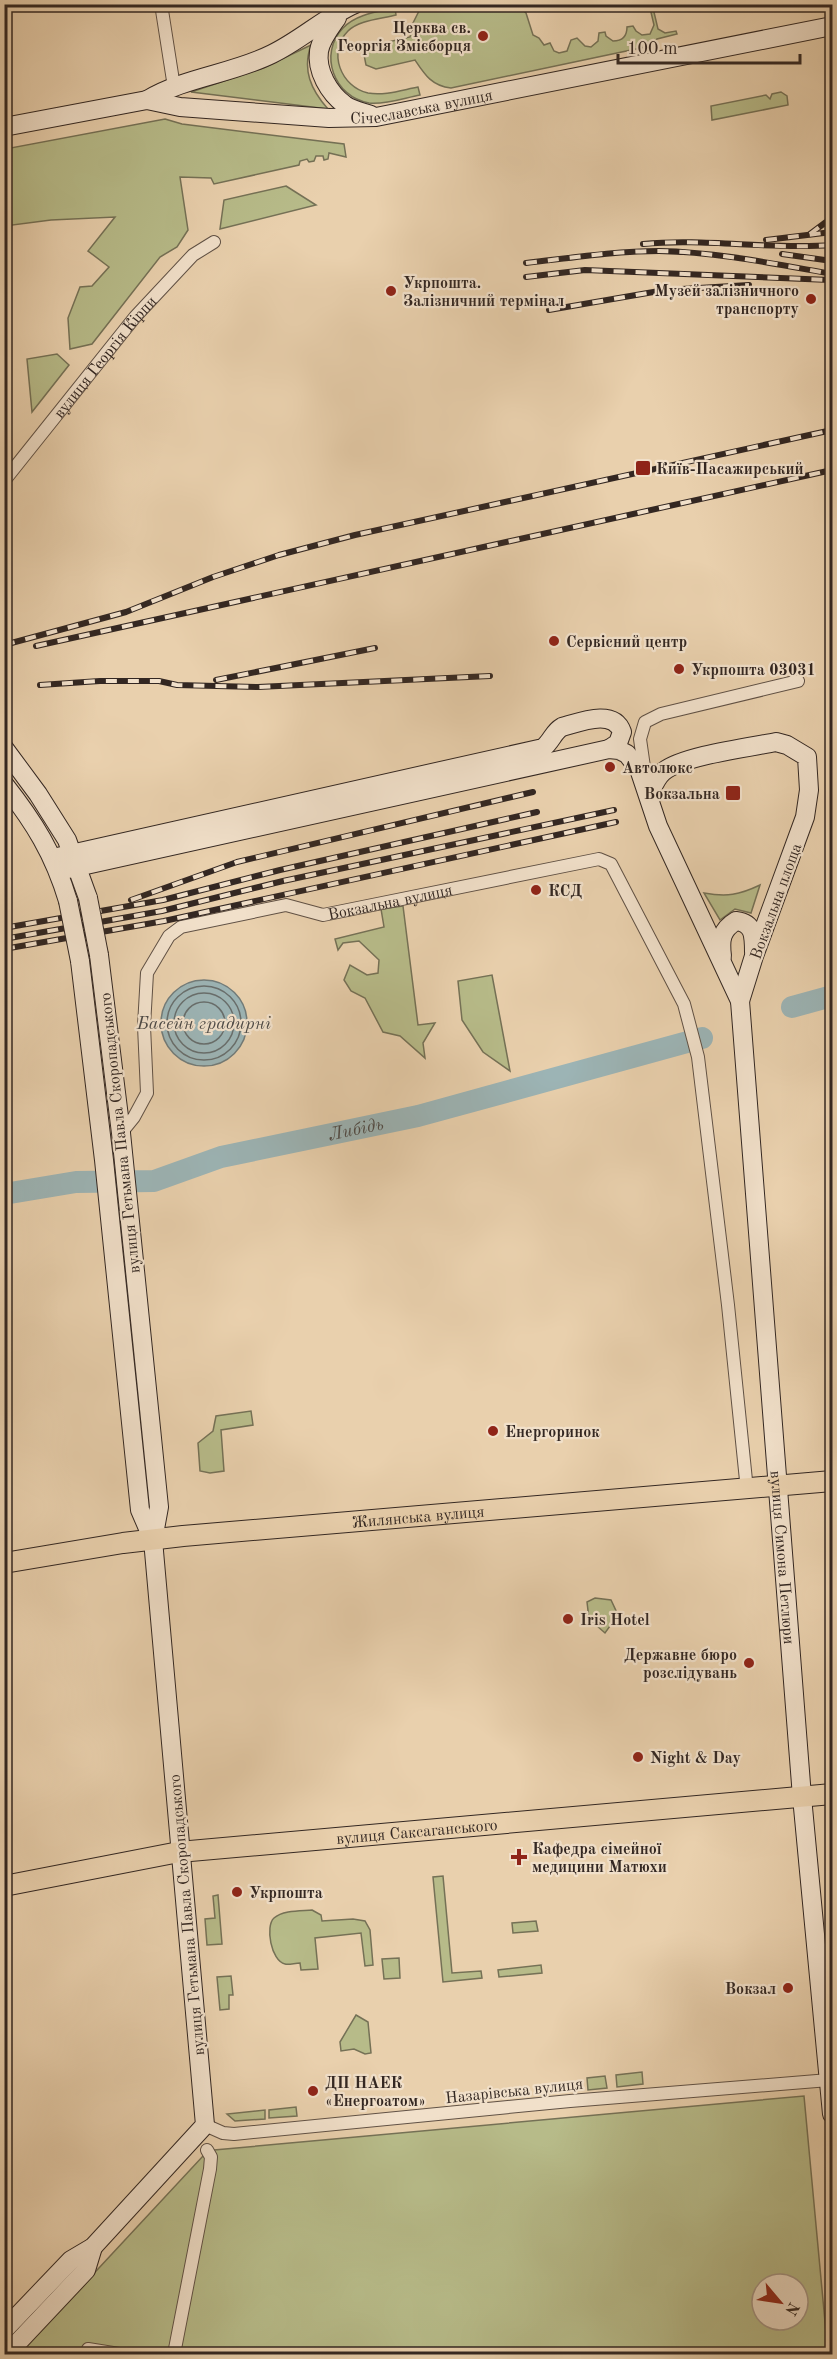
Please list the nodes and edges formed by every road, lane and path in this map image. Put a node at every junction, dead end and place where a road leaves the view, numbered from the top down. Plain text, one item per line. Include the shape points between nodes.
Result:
1 (162, 4) edge
2 (348, 8) edge
3 (830, 24) edge
4 (174, 87) junction
5 (147, 100) junction
6 (375, 117) junction
7 (4, 127) edge
8 (214, 243) dead end
9 (4, 481) edge
10 (798, 681) dead end
11 (551, 740) junction
12 (4, 748) edge
13 (609, 749) junction
14 (568, 757) junction
15 (4, 783) edge
16 (647, 787) junction
17 (76, 860) junction
18 (56, 864) junction
19 (754, 956) junction
20 (723, 964) junction
21 (740, 1000) junction
22 (698, 1058) joint
23 (121, 1133) junction
24 (832, 1482) edge
25 (777, 1488) junction
26 (747, 1490) junction
27 (153, 1540) junction
28 (4, 1563) edge
29 (832, 1794) edge
30 (802, 1797) junction
31 (179, 1852) junction
32 (4, 1886) edge
33 (829, 2080) junction
34 (832, 2114) edge
35 (205, 2125) junction
36 (207, 2150) dead end
37 (93, 2247) junction
38 (4, 2330) edge
39 (88, 2349) dead end
40 (7, 2355) edge
41 (119, 2355) edge
42 (174, 2355) edge

1 - 4 street
2 - 4 main road via 272,55
2 - 6 main road via 326,34 320,50 322,73 345,105
3 - 6 main road, Січеславська вулиця
4 - 5 main road
5 - 6 main road, Січеславська вулиця via 180,107 329,118
5 - 7 main road, Січеславська вулиця
8 - 9 street, вулиця Георгія Кірпи via 193,255 135,316
10 - 16 street, Вокзальна площа via 661,714 645,723 640,739
11 - 13 main road via 562,727 607,718 617,722 621,732 618,743
11 - 14 main road via 554,751
11 - 17 main road via 543,748
12 - 17 main road, вулиця Гетьмана Павла Скоропадського via 38,794
13 - 14 main road
13 - 16 main road via 627,754
14 - 17 main road
15 - 18 main road, вулиця Гетьмана Павла Скоропадського via 28,814
16 - 19 main road, Вокзальна площа via 662,772 680,763 776,742 807,757 809,790 805,817
16 - 20 main road, Вокзальна площа via 658,826
17 - 18 main road
17 - 23 main road, вулиця Гетьмана Павла Скоропадського, bridge via 99,955
18 - 27 main road, вулиця Гетьмана Павла Скоропадського, bridge via 80,961 140,1510
19 - 20 main road via 750,927 736,921 723,932
19 - 21 main road, Вокзальна площа
20 - 21 main road, Вокзальна площа
21 - 25 main road, вулиця Симона Петлюри
22 - 23 street, Вокзальна вулиця via 684,1004 611,864 599,859 323,915 286,905 180,927 169,936 147,973 147,1094
22 - 26 street, вулиця Симона Петлюри
23 - 27 main road, вулиця Гетьмана Павла Скоропадського via 159,1507
24 - 25 main road, Жилянська вулиця
25 - 26 main road, Жилянська вулиця
25 - 30 main road, вулиця Симона Петлюри
26 - 27 main road, Жилянська вулиця
27 - 28 main road, Жилянська вулиця
27 - 31 main road, вулиця Гетьмана Павла Скоропадського
29 - 30 main road, вулиця Саксаганського
30 - 31 main road, вулиця Саксаганського
30 - 33 main road, вулиця Симона Петлюри
31 - 32 main road, вулиця Саксаганського
31 - 35 main road, вулиця Гетьмана Павла Скоропадського
33 - 34 main road, вулиця Симона Петлюри
33 - 35 street, Назарівська вулиця via 234,2134
35 - 37 main road
36 - 42 street via 210,2169
37 - 38 main road via 71,2260
37 - 40 main road via 86,2270
39 - 41 street

